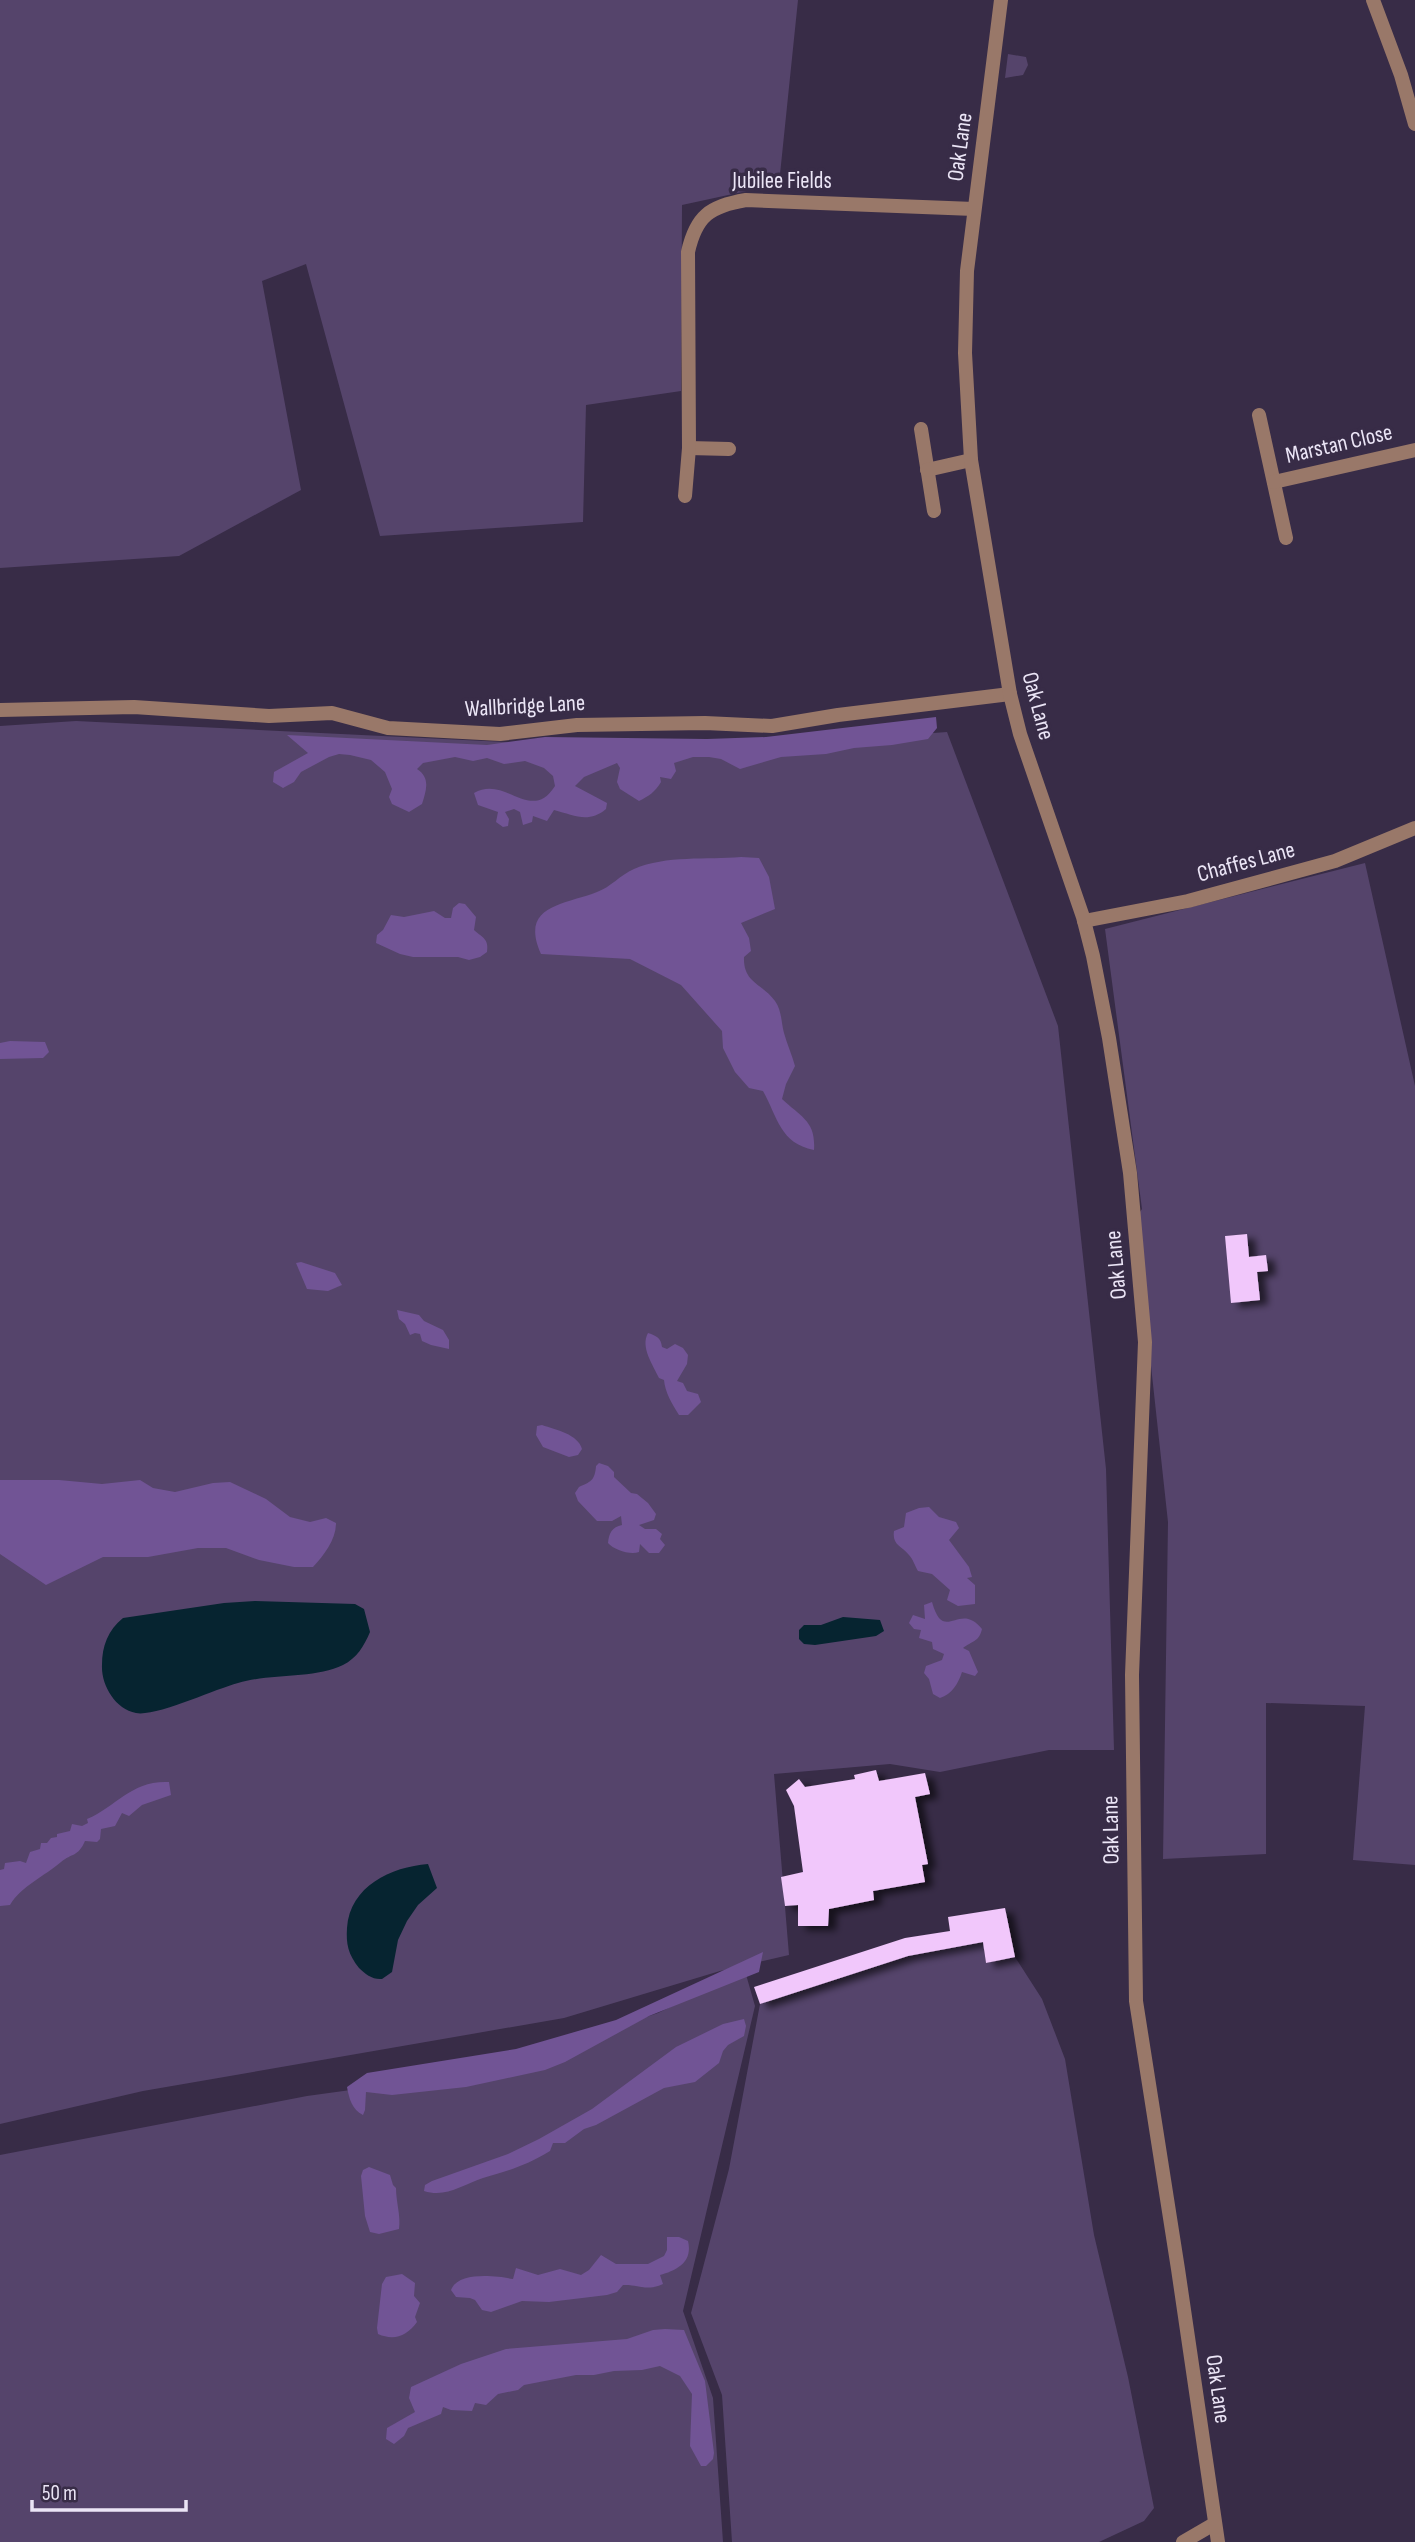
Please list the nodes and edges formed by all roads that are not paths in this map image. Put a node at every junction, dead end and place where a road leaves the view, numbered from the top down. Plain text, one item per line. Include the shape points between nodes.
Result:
1 (1001, 0) edge
2 (1373, 0) edge
3 (1408, 74) edge
4 (1415, 124) edge
5 (974, 209) junction
6 (1259, 415) dead end
7 (921, 429) dead end
8 (689, 448) junction
9 (729, 449) dead end
10 (1415, 450) edge
11 (971, 460) junction
12 (927, 470) junction
13 (1274, 482) junction
14 (685, 496) dead end
15 (934, 511) dead end
16 (1286, 537) dead end
17 (1010, 694) junction
18 (0, 710) edge
19 (1415, 828) edge
20 (1084, 921) junction
21 (1214, 2524) junction
22 (1183, 2542) edge
23 (1218, 2542) edge

1 - 5 street, Oak Lane
2 - 3 street
3 - 4 street
5 - 8 street, Jubilee Fields via 746,200 722,204 709,213 696,224 688,252
5 - 11 street, Oak Lane via 966,324
6 - 13 street, Marstan Close
7 - 12 street
8 - 9 street
8 - 14 street, Jubilee Fields
10 - 13 street, Marstan Close
11 - 12 street
11 - 17 street, Oak Lane
12 - 15 street
13 - 16 street, Marstan Close
17 - 18 street, Wallbridge Lane via 772,726 577,725 500,734 388,728 332,713 269,716 134,707
17 - 20 street, Oak Lane
19 - 20 street, Chaffes Lane via 1335,862 1188,901
20 - 21 street, Oak Lane via 1109,1038 1130,1173 1145,1342 1132,1675 1136,2001
21 - 22 street
21 - 23 street, Oak Lane

